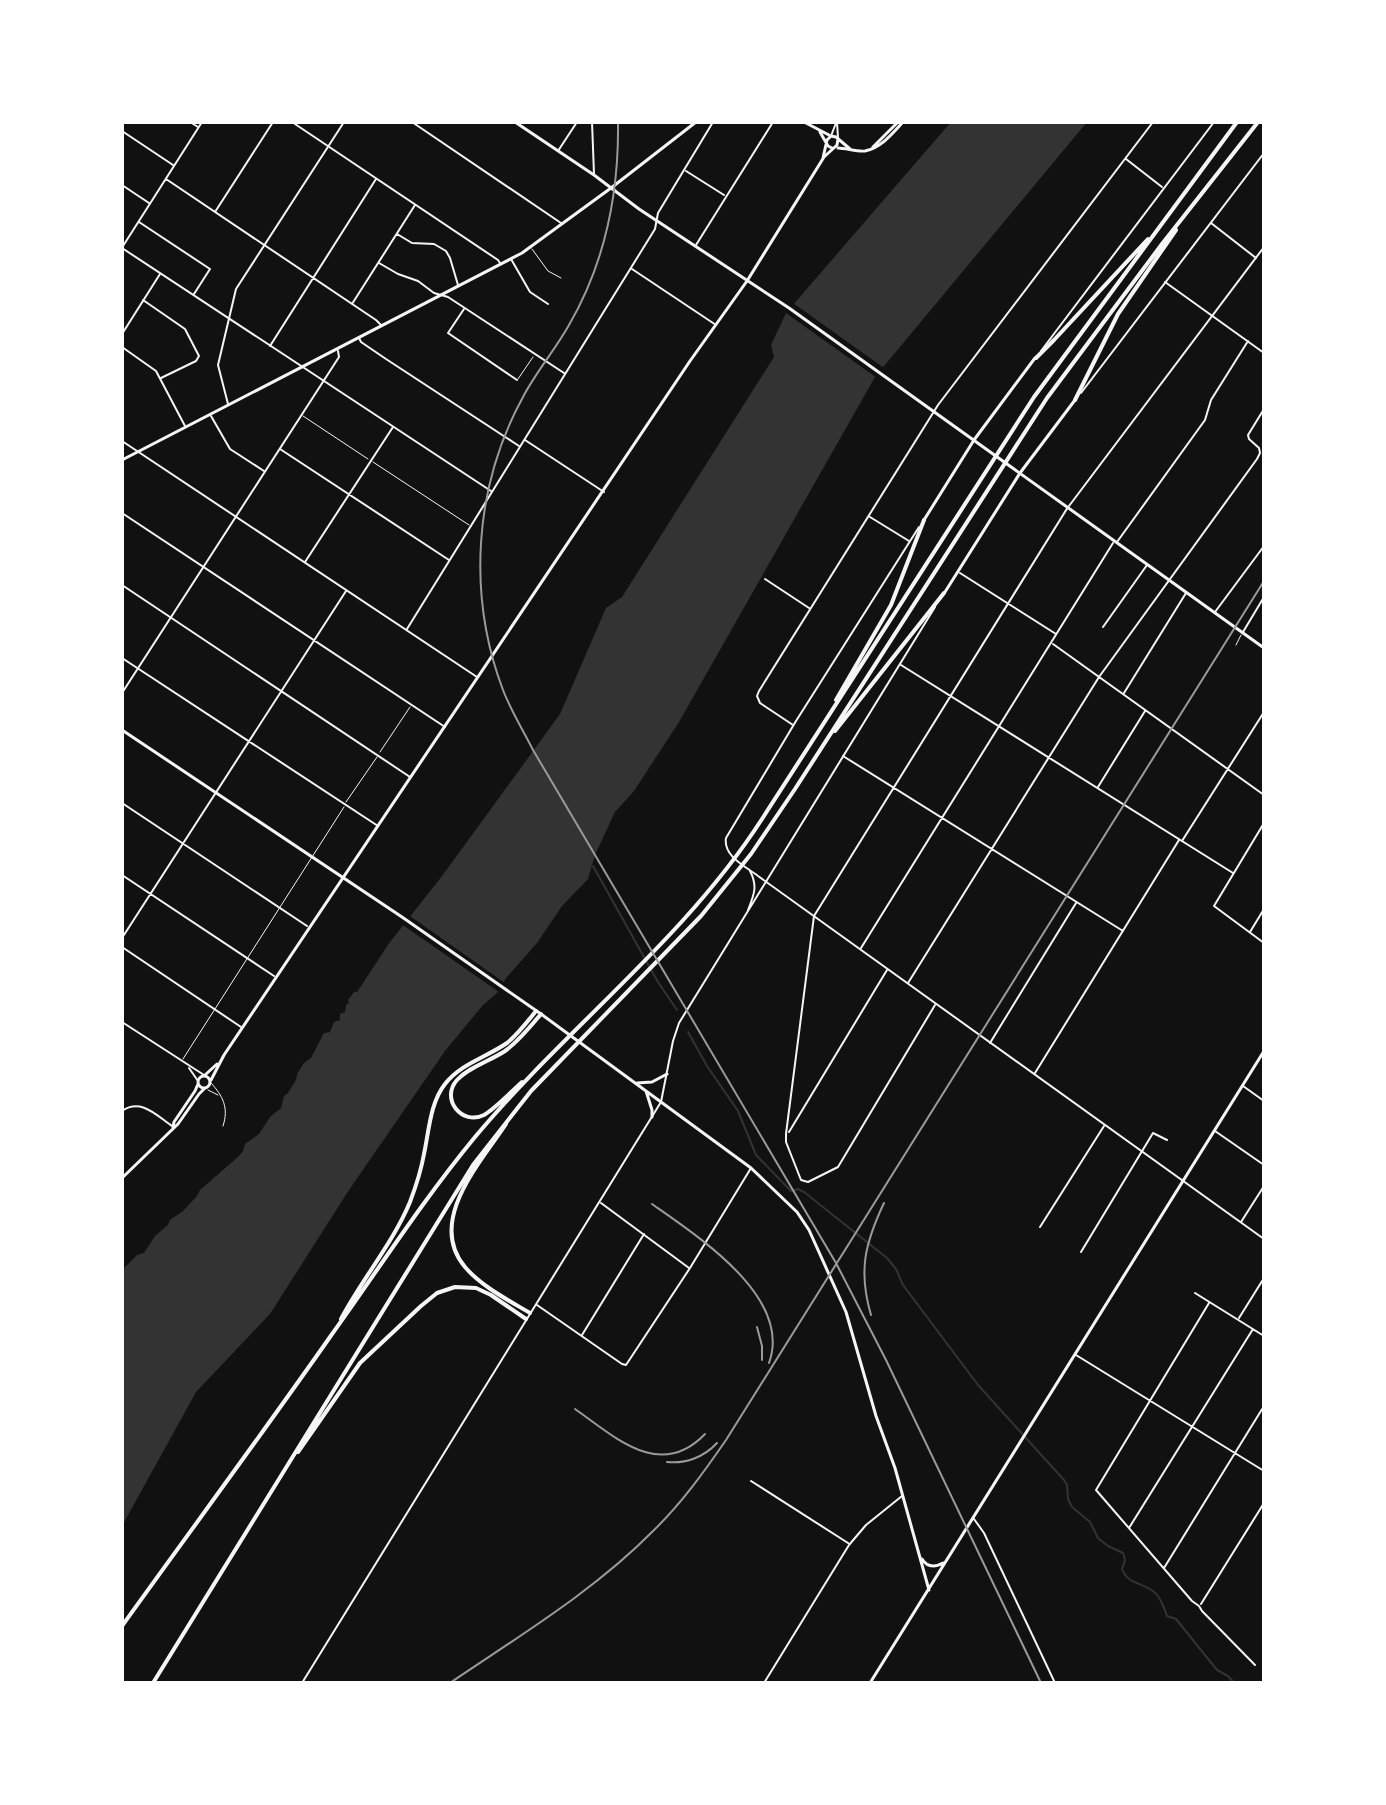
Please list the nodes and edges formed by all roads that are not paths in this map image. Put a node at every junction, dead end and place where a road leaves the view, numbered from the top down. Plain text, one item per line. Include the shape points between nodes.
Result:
1 (190, 122) edge
2 (202, 122) edge
3 (273, 122) edge
4 (292, 122) edge
5 (344, 122) edge
6 (412, 122) edge
7 (515, 122) edge
8 (577, 122) edge
9 (592, 122) edge
10 (696, 122) edge
11 (713, 122) edge
12 (773, 122) edge
13 (804, 122) edge
14 (837, 122) edge
15 (900, 122) edge
16 (1153, 122) edge
17 (1214, 122) edge
18 (1237, 122) edge
19 (1258, 122) edge
20 (199, 128) junction
21 (817, 130) junction
22 (122, 131) edge
23 (831, 136) junction
24 (838, 139) junction
25 (827, 142) junction
26 (328, 146) junction
27 (834, 148) junction
28 (850, 149) junction
29 (558, 151) junction
30 (1264, 153) edge
31 (823, 158) junction
32 (1125, 159) junction
33 (174, 165) junction
34 (685, 170) junction
35 (594, 175) junction
36 (377, 178) junction
37 (166, 179) junction
38 (122, 185) edge
39 (611, 188) junction
40 (1164, 189) junction
41 (727, 196) junction
42 (150, 203) junction
43 (416, 204) junction
44 (1190, 207) junction
45 (215, 212) junction
46 (138, 221) junction
47 (657, 221) junction
48 (1210, 222) junction
49 (1164, 223) junction
50 (562, 224) junction
51 (397, 234) junction
52 (124, 241) edge
53 (264, 245) junction
54 (696, 246) junction
55 (531, 247) junction
56 (1264, 247) edge
57 (122, 248) edge
58 (1256, 258) junction
59 (511, 259) junction
60 (379, 263) junction
61 (501, 264) junction
62 (631, 269) junction
63 (161, 273) junction
64 (314, 278) junction
65 (561, 278) dead end
66 (747, 281) junction
67 (1165, 282) junction
68 (458, 286) junction
69 (193, 295) junction
70 (441, 295) junction
71 (143, 300) junction
72 (352, 304) junction
73 (548, 304) dead end
74 (465, 308) junction
75 (1212, 316) junction
76 (228, 317) junction
77 (716, 325) junction
78 (381, 326) junction
79 (122, 334) edge
80 (359, 338) junction
81 (1248, 341) junction
82 (270, 346) junction
83 (122, 347) edge
84 (337, 349) junction
85 (1264, 353) edge
86 (535, 355) junction
87 (1036, 358) junction
88 (302, 367) junction
89 (565, 374) junction
90 (161, 378) junction
91 (517, 380) joint
92 (323, 381) junction
93 (1075, 400) junction
94 (228, 405) junction
95 (1264, 409) edge
96 (934, 411) junction
97 (210, 415) junction
98 (301, 415) junction
99 (393, 426) junction
100 (186, 427) junction
101 (524, 440) junction
102 (974, 440) junction
103 (122, 441) edge
104 (520, 447) junction
105 (279, 448) junction
106 (138, 452) junction
107 (122, 460) edge
108 (371, 461) junction
109 (264, 471) junction
110 (1020, 473) junction
111 (492, 492) junction
112 (604, 492) junction
113 (349, 494) junction
114 (1068, 507) junction
115 (122, 513) edge
116 (868, 515) junction
117 (236, 516) junction
118 (924, 520) junction
119 (471, 526) junction
120 (910, 541) junction
121 (1116, 541) junction
122 (1264, 546) edge
123 (450, 560) junction
124 (305, 562) junction
125 (1148, 564) junction
126 (203, 567) junction
127 (957, 572) junction
128 (765, 579) dead end
129 (1169, 579) junction
130 (122, 585) edge
131 (346, 590) junction
132 (1187, 592) junction
133 (944, 593) junction
134 (1264, 597) edge
135 (1008, 603) junction
136 (810, 608) junction
137 (1215, 612) junction
138 (171, 617) junction
139 (1103, 627) dead end
140 (406, 630) junction
141 (1243, 633) junction
142 (1057, 634) junction
143 (314, 641) junction
144 (1052, 643) junction
145 (1236, 645) dead end
146 (1264, 648) edge
147 (122, 658) edge
148 (900, 665) junction
149 (138, 668) junction
150 (1099, 677) junction
151 (478, 678) junction
152 (281, 690) junction
153 (122, 693) edge
154 (1123, 694) junction
155 (950, 696) junction
156 (411, 704) junction
157 (1146, 710) junction
158 (1264, 712) edge
159 (830, 714) junction
160 (794, 725) junction
161 (445, 727) junction
162 (1000, 727) junction
163 (122, 730) edge
164 (249, 742) junction
165 (819, 751) junction
166 (378, 755) junction
167 (843, 756) junction
168 (1048, 757) junction
169 (1228, 770) junction
170 (411, 778) junction
171 (893, 788) junction
172 (1097, 788) junction
173 (216, 793) junction
174 (1264, 795) edge
175 (122, 803) edge
176 (345, 805) junction
177 (942, 819) junction
178 (1264, 823) edge
179 (378, 826) junction
180 (1181, 840) junction
181 (183, 843) junction
182 (991, 849) junction
183 (312, 857) junction
184 (750, 870) junction
185 (1233, 873) junction
186 (122, 875) edge
187 (344, 877) junction
188 (766, 881) junction
189 (150, 893) junction
190 (1077, 902) junction
191 (280, 908) junction
192 (1264, 909) edge
193 (814, 916) junction
194 (744, 918) junction
195 (310, 928) junction
196 (1123, 931) junction
197 (1249, 932) junction
198 (122, 938) edge
199 (1264, 943) edge
200 (122, 947) edge
201 (860, 949) junction
202 (247, 958) junction
203 (888, 969) junction
204 (276, 978) junction
205 (907, 983) junction
206 (936, 1004) junction
207 (215, 1009) junction
208 (538, 1013) junction
209 (122, 1022) edge
210 (242, 1027) junction
211 (990, 1043) junction
212 (1264, 1051) edge
213 (181, 1061) junction
214 (219, 1061) junction
215 (186, 1064) junction
216 (539, 1067) junction
217 (667, 1074) junction
218 (204, 1075) junction
219 (1034, 1075) junction
220 (211, 1081) junction
221 (198, 1082) junction
222 (636, 1083) junction
223 (1242, 1086) junction
224 (205, 1088) junction
225 (646, 1091) junction
226 (220, 1095) junction
227 (193, 1098) junction
228 (1264, 1101) edge
229 (521, 1102) junction
230 (661, 1102) junction
231 (122, 1111) edge
232 (652, 1117) junction
233 (223, 1126) dead end
234 (1104, 1126) junction
235 (173, 1127) junction
236 (1214, 1130) junction
237 (786, 1134) junction
238 (1167, 1140) dead end
239 (1143, 1152) junction
240 (1264, 1165) edge
241 (751, 1168) junction
242 (122, 1178) edge
243 (1182, 1180) junction
244 (1264, 1186) edge
245 (600, 1202) junction
246 (1241, 1222) junction
247 (1040, 1227) dead end
248 (644, 1234) junction
249 (1264, 1239) edge
250 (1081, 1252) dead end
251 (690, 1268) junction
252 (1264, 1278) edge
253 (1195, 1293) dead end
254 (1209, 1303) junction
255 (536, 1304) junction
256 (530, 1313) junction
257 (526, 1319) junction
258 (1238, 1319) junction
259 (1253, 1329) junction
260 (582, 1336) junction
261 (1264, 1336) edge
262 (330, 1337) junction
263 (1075, 1354) junction
264 (1150, 1400) junction
265 (1264, 1406) edge
266 (1192, 1426) junction
267 (1235, 1453) junction
268 (1264, 1471) edge
269 (751, 1481) dead end
270 (274, 1486) junction
271 (903, 1496) junction
272 (1264, 1503) edge
273 (973, 1518) junction
274 (1129, 1528) junction
275 (849, 1545) junction
276 (920, 1555) junction
277 (946, 1561) junction
278 (1164, 1568) junction
279 (929, 1590) junction
280 (1199, 1606) junction
281 (122, 1626) edge
282 (1255, 1665) dead end
283 (153, 1683) edge
284 (302, 1683) edge
285 (764, 1683) edge
286 (870, 1683) edge
287 (1055, 1683) edge

1 - 20 street
2 - 20 street
3 - 45 street
4 - 26 street
5 - 26 street
6 - 50 street
7 - 29 main road
8 - 29 street
9 - 35 street
10 - 39 main road
11 - 34 street
12 - 41 street
13 - 21 main road
14 - 23 street
14 - 24 street
15 - 28 main road via 879,145
16 - 32 street
17 - 40 street
18 - 49 highway
19 - 44 highway
20 - 33 street
21 - 23 main road
21 - 25 main road
22 - 33 street
23 - 24 main road
23 - 25 main road
24 - 27 main road
24 - 28 main road
25 - 27 main road
25 - 31 main road
26 - 36 street
26 - 53 street
27 - 28 main road
27 - 31 main road
29 - 35 main road
30 - 48 street
31 - 66 main road
32 - 40 street
32 - 96 street
33 - 37 street
34 - 41 street
34 - 47 street
35 - 39 main road
36 - 43 street
36 - 64 street
37 - 42 street
37 - 45 street
38 - 42 street
39 - 47 main road
39 - 50 main road
40 - 87 street
41 - 54 street
42 - 46 street
43 - 51 street
43 - 61 street
44 - 93 highway via 1118,314
44 - 165 highway via 1067,369
45 - 53 street
46 - 52 street
46 - 69 street via 210,269
47 - 54 main road
47 - 62 street
48 - 58 street
48 - 67 street
49 - 87 highway
49 - 159 highway via 1058,363
50 - 55 main road
51 - 60 street
51 - 68 street via 446,251
52 - 57 street
53 - 64 street
53 - 76 street via 236,289
54 - 66 main road
55 - 59 main road
55 - 65 lane via 548,271
56 - 58 street
57 - 63 street
58 - 75 street
59 - 61 main road
59 - 73 street via 530,292
60 - 70 street
60 - 72 street
61 - 68 main road
62 - 77 street
62 - 89 street
63 - 69 street
63 - 71 street
64 - 72 street
64 - 82 street
66 - 77 main road
66 - 96 main road
67 - 75 street
67 - 93 street
68 - 70 main road
69 - 76 street
70 - 74 street
70 - 78 main road
71 - 79 street
71 - 90 street via 188,332 199,356
72 - 78 street
74 - 86 street
74 - 91 street via 448,333
75 - 81 street
75 - 114 street
76 - 82 street
76 - 94 street via 218,365
77 - 112 main road
78 - 80 main road
80 - 84 main road
80 - 104 street
81 - 85 street
81 - 121 street via 1211,400 1205,420
82 - 88 street
83 - 90 street
84 - 88 main road
84 - 92 street via 339,357
86 - 89 street
86 - 91 lane
87 - 102 main road
88 - 92 street
88 - 94 main road
89 - 101 street
90 - 100 street
92 - 98 street
92 - 99 street
93 - 110 main road
94 - 97 main road
95 - 129 street via 1248,435 1259,448 1257,459
96 - 102 main road
96 - 116 street
97 - 100 main road
97 - 109 street via 230,449
98 - 105 street
98 - 108 lane
99 - 108 street
99 - 111 street
100 - 106 main road
101 - 104 street
101 - 112 street
102 - 110 main road
102 - 118 main road
103 - 106 street
104 - 111 street
105 - 109 street
105 - 113 street
106 - 107 main road
106 - 117 street
108 - 113 street
108 - 119 lane
109 - 117 street
110 - 114 main road
110 - 127 main road
111 - 119 street
112 - 151 main road
113 - 123 street
113 - 124 street
114 - 121 main road
114 - 135 street
115 - 126 street
116 - 120 street
116 - 136 street
117 - 124 street
117 - 126 street
118 - 120 street
118 - 159 highway via 891,605
119 - 123 street
120 - 160 street
121 - 125 main road
121 - 142 street
122 - 137 street
123 - 140 street
124 - 131 street
125 - 129 main road
125 - 139 street
126 - 138 street
126 - 143 street
127 - 133 main road
127 - 135 street
128 - 136 street
129 - 132 main road
129 - 150 street
130 - 138 street
131 - 140 street
131 - 143 street
132 - 137 main road
132 - 154 street
133 - 148 street
133 - 165 highway
134 - 141 street
135 - 142 street
135 - 155 street
136 - 160 street via 757,701
137 - 141 main road
138 - 149 street
138 - 152 street
140 - 151 street
141 - 145 lane
141 - 146 main road
142 - 144 street
143 - 152 street
143 - 156 street
144 - 150 street
144 - 162 street
147 - 149 street
148 - 155 street
148 - 167 street
149 - 153 street
149 - 164 street
150 - 154 street
150 - 168 street
151 - 161 main road
152 - 164 street
152 - 166 street
154 - 157 street
155 - 162 street
155 - 171 street
156 - 161 street
156 - 166 lane
157 - 169 street
157 - 172 street
158 - 169 street
159 - 216 highway via 726,870
160 - 184 street via 726,838 729,854
161 - 170 main road
162 - 168 street
162 - 177 street
163 - 173 main road
164 - 173 street
164 - 176 street
165 - 229 highway via 751,854 701,916
166 - 170 street
166 - 176 lane
167 - 171 street
167 - 188 street
168 - 172 street
168 - 182 street
169 - 174 street
169 - 180 street
170 - 179 main road
171 - 177 street
171 - 193 street
172 - 180 street
173 - 181 street
173 - 183 main road
175 - 181 street
176 - 179 street
176 - 183 lane
177 - 182 street
177 - 201 street
178 - 185 street
179 - 187 main road
180 - 185 street
180 - 196 street
181 - 189 street
181 - 191 street
182 - 190 street
182 - 205 street
183 - 187 main road
183 - 191 lane
184 - 188 street
184 - 194 street via 756,888
185 - 197 street via 1214,906
186 - 189 street
187 - 195 main road
187 - 208 main road
188 - 193 street
188 - 194 street
189 - 198 street
189 - 202 street
190 - 196 street
190 - 211 street
191 - 195 street
191 - 202 lane
192 - 197 street
193 - 201 street
193 - 237 street
194 - 217 street via 679,1023
195 - 204 main road
196 - 219 street
197 - 199 street
200 - 207 street
201 - 203 street
202 - 204 street
202 - 207 lane
203 - 205 street
203 - 237 street
204 - 210 main road
205 - 206 street
206 - 211 street
206 - 237 street via 841,1164 808,1182 801,1180
207 - 210 street
207 - 213 lane
208 - 216 highway via 517,1041 460,1077 451,1092 452,1104 464,1115 483,1116
208 - 222 main road
208 - 262 highway via 442,1089 408,1206
209 - 213 street
210 - 214 main road
211 - 219 street
212 - 223 main road
213 - 215 street
214 - 218 main road
214 - 220 main road
215 - 218 street
215 - 221 street
216 - 262 highway via 446,1174
217 - 222 main road
217 - 230 street
218 - 220 main road
218 - 221 main road
219 - 234 street
220 - 224 main road
220 - 226 lane
221 - 224 main road
221 - 227 main road
222 - 225 main road
223 - 228 street
223 - 236 main road
224 - 226 lane
224 - 227 main road
225 - 230 main road
225 - 232 main road
226 - 233 lane via 226,1109
227 - 235 main road
229 - 256 highway via 458,1199 451,1236 465,1268
229 - 270 highway via 461,1182
230 - 232 street
230 - 241 main road
231 - 235 street via 137,1105
232 - 245 street
234 - 239 street
234 - 247 street
235 - 242 main road
236 - 240 street
236 - 243 main road
238 - 239 street via 1153,1133
239 - 243 street
239 - 250 street
241 - 251 street
241 - 271 main road via 797,1212 813,1238 851,1327
243 - 246 street
243 - 263 main road
244 - 246 street
245 - 248 street
245 - 255 street
246 - 249 street
248 - 251 street
248 - 260 street
251 - 260 street via 626,1365
252 - 258 street
253 - 254 street
254 - 258 street
254 - 264 street
255 - 256 street
255 - 260 street
256 - 257 street
257 - 270 highway via 476,1288 445,1289 430,1298 360,1363
257 - 284 street
258 - 259 street
259 - 261 street
259 - 266 street
262 - 281 highway
263 - 264 street
263 - 273 main road
264 - 266 street
264 - 274 street via 1096,1490
265 - 267 street
266 - 267 street
266 - 274 street
267 - 268 street
267 - 278 street
269 - 275 street
270 - 283 highway
271 - 275 street
271 - 276 main road
272 - 280 street
273 - 277 main road
273 - 287 street
274 - 278 street
275 - 285 street
276 - 277 main road via 930,1566
276 - 279 main road
277 - 279 main road
278 - 280 street
279 - 286 main road
280 - 282 street

